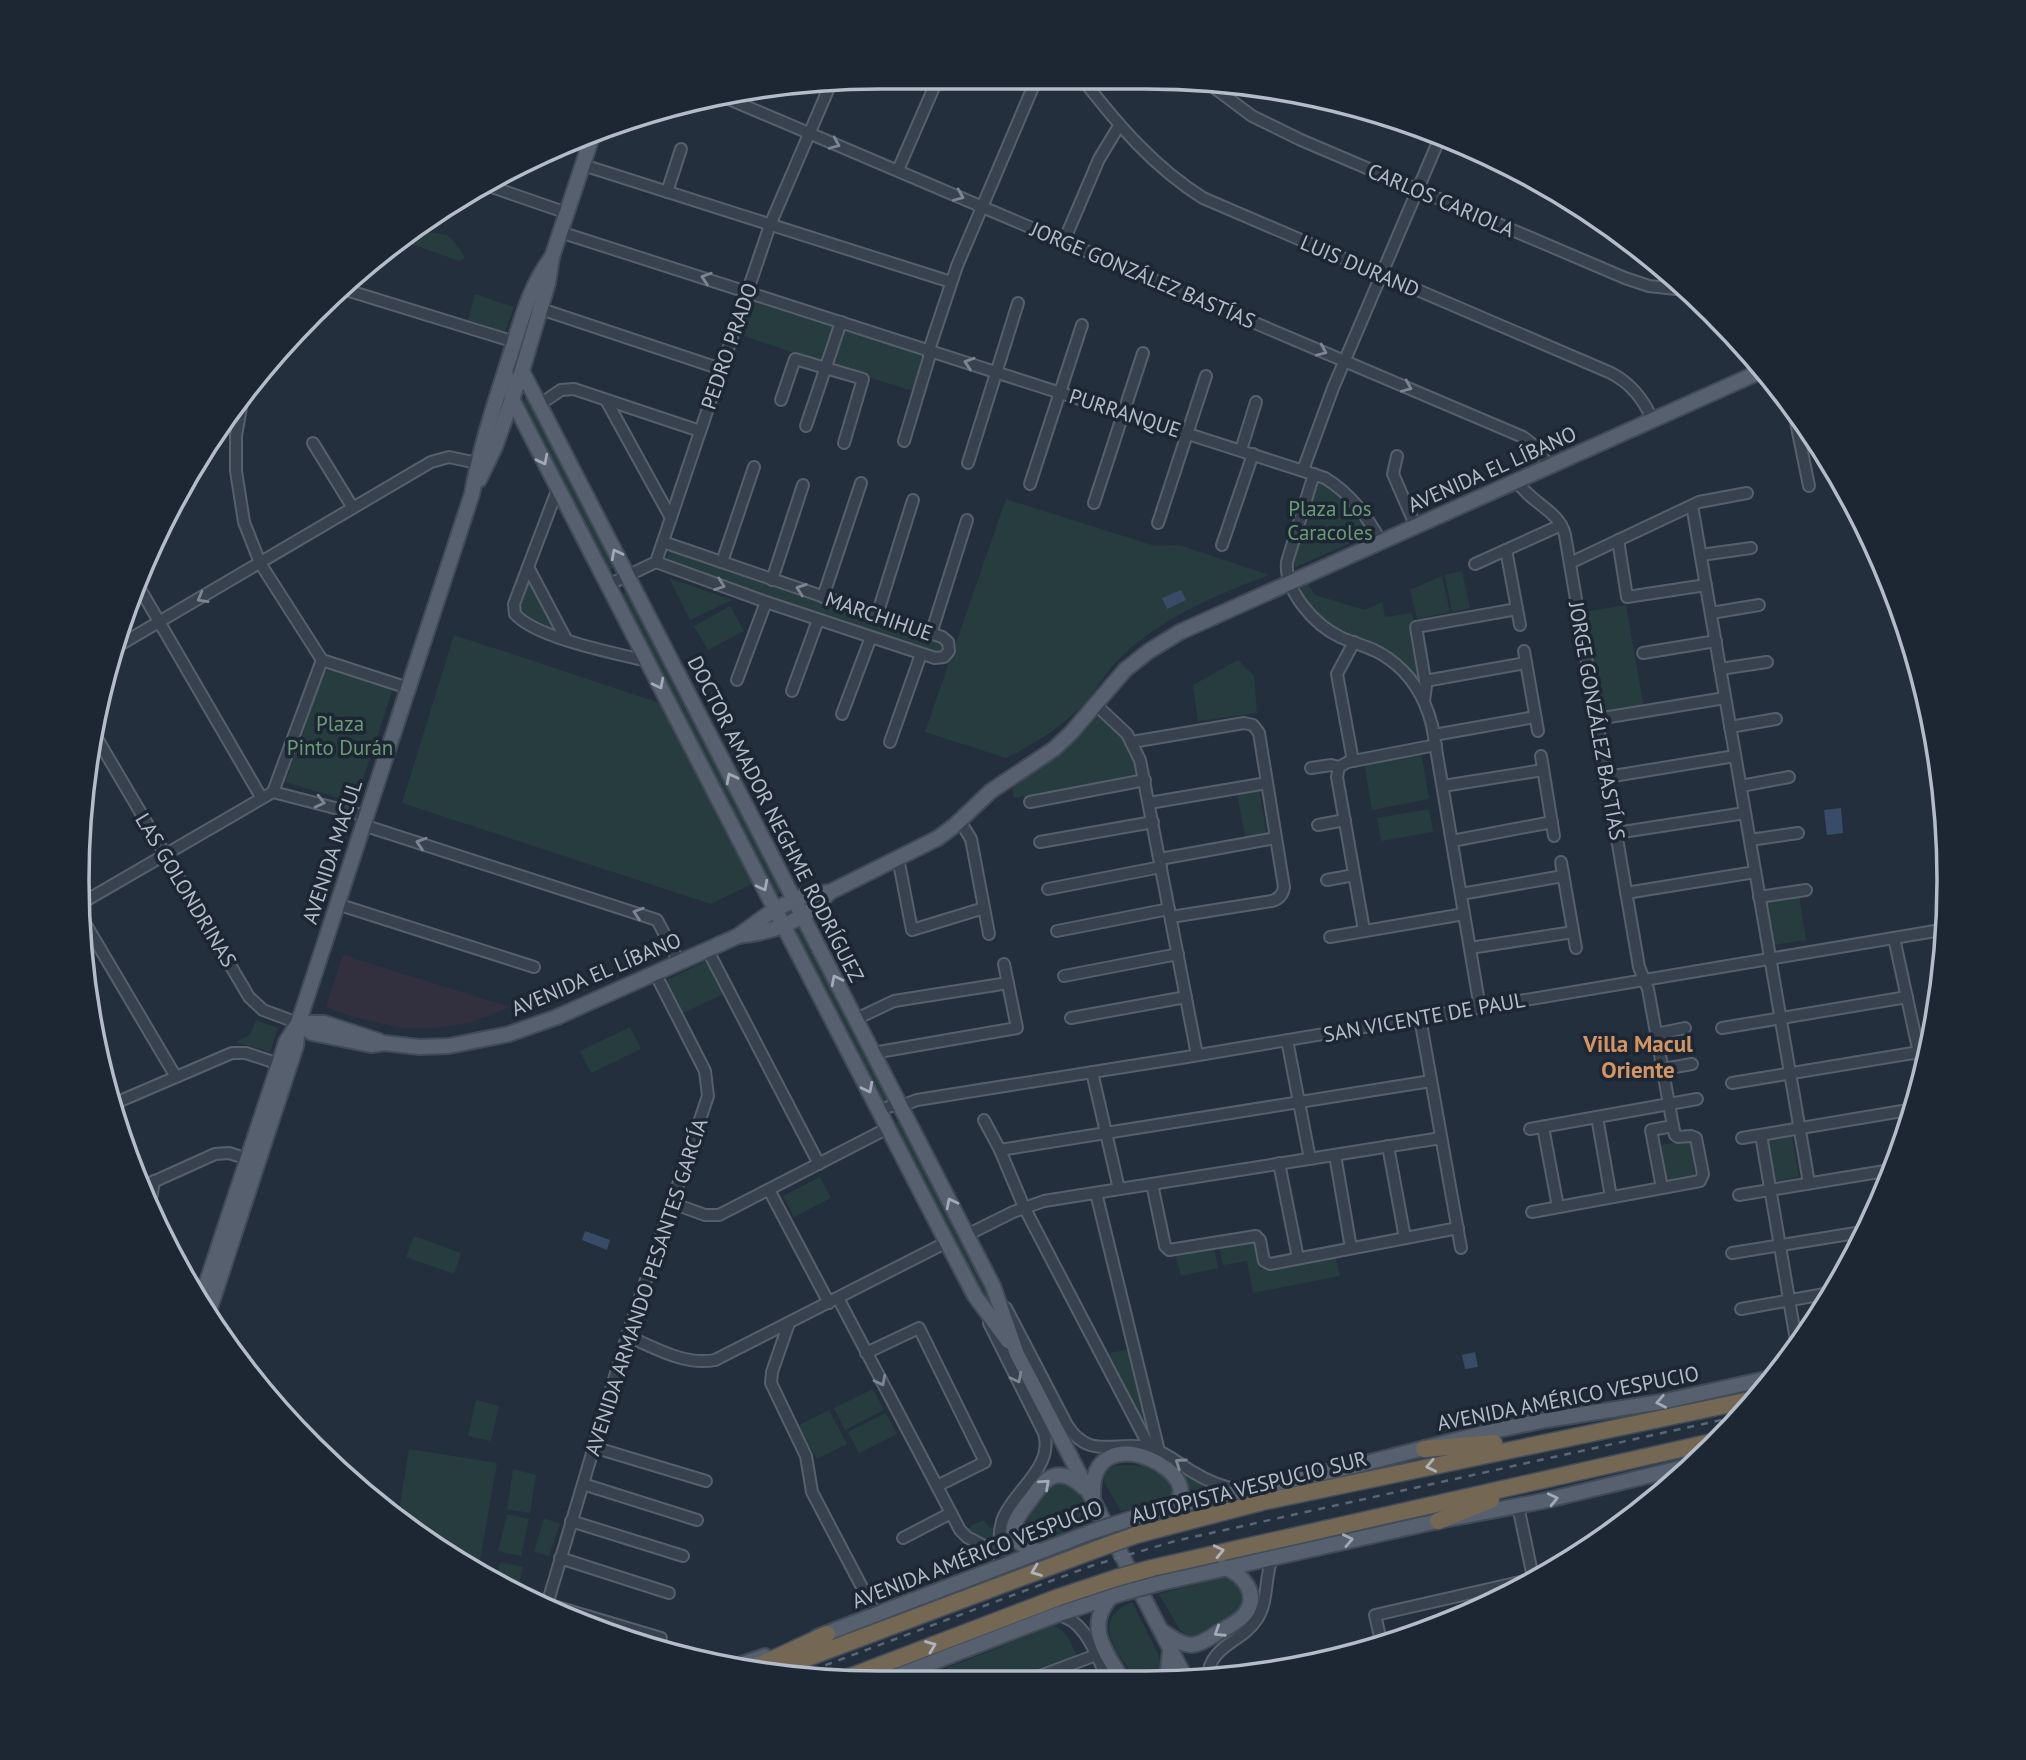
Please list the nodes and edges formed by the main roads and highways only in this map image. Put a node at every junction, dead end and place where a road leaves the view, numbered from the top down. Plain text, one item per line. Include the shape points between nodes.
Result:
1 (590, 144) edge
2 (552, 257) junction
3 (522, 371) junction
4 (505, 372) junction
5 (1754, 375) edge
6 (512, 399) junction
7 (472, 494) junction
8 (696, 708) junction
9 (677, 718) junction
10 (830, 892) junction
11 (794, 900) junction
12 (775, 909) junction
13 (803, 916) junction
14 (784, 926) junction
15 (738, 936) junction
16 (298, 1023) junction
17 (204, 1290) edge
18 (212, 1302) edge
19 (1017, 1354) junction
20 (1757, 1381) edge
21 (1740, 1402) edge
22 (1546, 1441) junction
23 (1699, 1445) edge
24 (1424, 1449) junction
25 (1672, 1470) edge
26 (1536, 1482) junction
27 (1091, 1497) junction
28 (1166, 1508) junction
29 (1438, 1521) junction
30 (1038, 1551) junction
31 (1223, 1567) junction
32 (1117, 1589) junction
33 (1159, 1629) junction
34 (827, 1634) junction
35 (1170, 1650) junction
36 (752, 1660) edge
37 (766, 1662) edge
38 (788, 1665) edge
39 (866, 1670) edge
40 (1168, 1670) edge
41 (1180, 1670) edge
42 (910, 1671) edge
43 (1118, 1671) edge

1 - 2 main road, AVENIDA MACUL
2 - 3 main road, AVENIDA MACUL
2 - 4 main road, AVENIDA MACUL via 528,299
3 - 6 main road, AVENIDA MACUL
8 -> 3 main road, DOCTOR AMADOR NEGHME RODRÍGUEZ
4 - 6 main road, DOCTOR AMADOR NEGHME RODRÍGUEZ
4 - 7 main road, AVENIDA MACUL
5 - 10 main road, AVENIDA EL LÍBANO via 1164,641 1125,670 1063,742 991,791 938,838
6 - 7 main road, AVENIDA MACUL
6 -> 9 main road, DOCTOR AMADOR NEGHME RODRÍGUEZ
7 - 16 main road, AVENIDA MACUL
8 - 9 main road
11 -> 8 main road, DOCTOR AMADOR NEGHME RODRÍGUEZ
9 -> 12 main road, DOCTOR AMADOR NEGHME RODRÍGUEZ
10 - 11 main road, AVENIDA EL LÍBANO
10 - 13 main road, AVENIDA EL LÍBANO
11 - 12 main road, AVENIDA EL LÍBANO
11 - 13 main road, DOCTOR AMADOR NEGHME RODRÍGUEZ
12 - 14 main road, DOCTOR AMADOR NEGHME RODRÍGUEZ
12 - 15 main road, AVENIDA EL LÍBANO
13 - 14 main road, AVENIDA EL LÍBANO
19 -> 13 main road, DOCTOR AMADOR NEGHME RODRÍGUEZ via 993,1286
14 - 15 main road, AVENIDA EL LÍBANO
14 -> 19 main road, DOCTOR AMADOR NEGHME RODRÍGUEZ via 975,1296
15 - 16 main road, AVENIDA EL LÍBANO via 541,1024 496,1038 433,1047 384,1043 324,1023
16 - 17 main road, AVENIDA MACUL via 279,1064
16 - 18 main road, AVENIDA MACUL via 296,1046
19 - 27 main road, DOCTOR AMADOR NEGHME RODRÍGUEZ
20 -> 24 main road, AVENIDA AMÉRICO VESPUCIO
21 - 22 highway, AUTOPISTA VESPUCIO SUR
22 - 24 highway
22 -> 38 highway, AUTOPISTA VESPUCIO SUR, bridge via 1262,1502 1136,1535
23 - 26 highway
24 - 28 main road, AVENIDA AMÉRICO VESPUCIO
29 -> 25 main road
26 - 29 highway
32 -> 26 highway, bridge via 1152,1568
27 - 28 main road via 1101,1464 1116,1456 1136,1455 1161,1464 1178,1479 1180,1497
30 -> 27 main road via 1018,1543 1013,1526 1044,1483 1062,1475 1074,1479
27 - 33 main road, DOCTOR AMADOR NEGHME RODRÍGUEZ
28 - 30 main road, AVENIDA AMÉRICO VESPUCIO, bridge
31 -> 29 main road
30 - 34 main road, AVENIDA AMÉRICO VESPUCIO via 1000,1560
31 - 32 main road, bridge
31 -> 33 main road via 1238,1574 1249,1590 1250,1604 1243,1616 1195,1645
39 -> 32 highway via 1059,1597
32 - 42 main road
32 - 43 main road via 1098,1616 1097,1629
33 - 35 main road, DOCTOR AMADOR NEGHME RODRÍGUEZ
34 - 36 main road, AVENIDA AMÉRICO VESPUCIO
34 - 37 highway
35 - 40 main road
35 - 41 main road, DOCTOR AMADOR NEGHME RODRÍGUEZ

